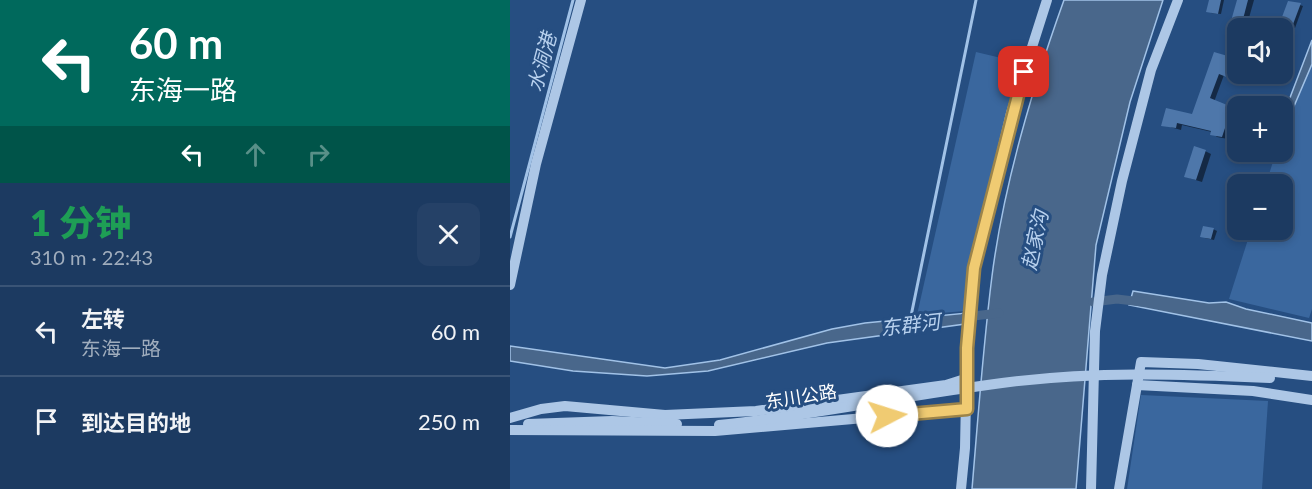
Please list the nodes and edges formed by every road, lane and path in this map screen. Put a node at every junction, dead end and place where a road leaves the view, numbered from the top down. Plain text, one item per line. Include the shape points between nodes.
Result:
1 (581, 0) edge
2 (1047, 0) edge
3 (1178, 0) edge
4 (510, 285) edge
5 (1312, 376) edge
6 (968, 378) junction
7 (1312, 383) edge
8 (1137, 386) junction
9 (1312, 400) edge
10 (967, 409) junction
11 (510, 418) edge
12 (510, 424) edge
13 (510, 430) edge
14 (961, 489) edge
15 (1091, 489) edge
16 (1119, 489) edge

1 - 4 street via 537,164
2 - 6 street via 1011,113 974,268
3 - 15 street via 1151,70 1102,275 1095,331
5 - 8 street via 1141,362
6 - 10 street
6 - 11 street via 946,385 756,411 665,415 565,406
7 - 12 street, 东川公路, bridge via 1150,373 1087,375 1003,383 719,425 612,421
8 - 9 street via 1253,391
8 - 16 street
10 - 13 street via 715,431
10 - 14 street

